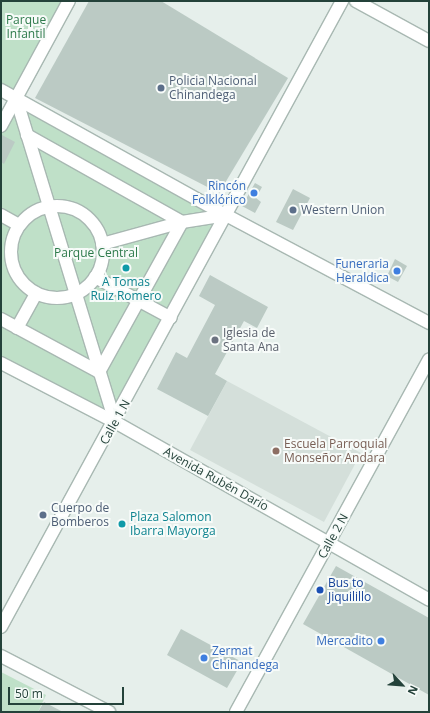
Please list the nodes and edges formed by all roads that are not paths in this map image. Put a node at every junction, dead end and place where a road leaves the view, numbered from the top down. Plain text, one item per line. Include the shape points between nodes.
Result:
1 (69, 1) edge
2 (342, 1) edge
3 (356, 1) edge
4 (429, 42) edge
5 (1, 90) edge
6 (16, 98) junction
7 (1, 126) edge
8 (27, 135) junction
9 (48, 207) junction
10 (1, 214) edge
11 (226, 215) junction
12 (182, 222) junction
13 (19, 225) junction
14 (102, 244) junction
15 (7, 266) edge
16 (95, 278) junction
17 (36, 294) junction
18 (74, 295) junction
19 (138, 300) junction
20 (171, 318) junction
21 (1, 319) edge
22 (429, 323) edge
23 (17, 328) junction
24 (429, 359) edge
25 (1, 362) edge
26 (99, 372) junction
27 (115, 422) junction
28 (330, 542) junction
29 (429, 600) edge
30 (1, 627) edge
31 (1, 656) edge
32 (109, 712) edge
33 (236, 712) edge

1 - 6 street
2 - 11 street, Calle 1 N
3 - 4 street
5 - 6 street
6 - 7 street
6 - 8 street
6 - 11 street
8 - 9 street
8 - 12 street
9 - 13 street via 26,217
9 - 14 street via 70,207 84,214 96,225
9 - 18 street
10 - 13 street
11 - 12 street
11 - 20 street, Calle 1 N
11 - 22 street
12 - 14 street
12 - 19 street
13 - 15 street via 11,244
14 - 16 street via 103,256
15 - 17 street
16 - 18 street via 91,284
16 - 19 street
17 - 18 street via 50,298
17 - 23 street
18 - 26 street
19 - 20 street
19 - 26 street
20 - 27 street, Calle 1 N
21 - 23 street
23 - 26 street
24 - 28 street, Calle 2 N
25 - 27 street, Avenida Rubén Darío
26 - 27 street
27 - 28 street, Avenida Rubén Darío
27 - 30 street, Calle 1 N
28 - 29 street, Avenida Rubén Darío
28 - 33 street, Calle 2 N
31 - 32 street

